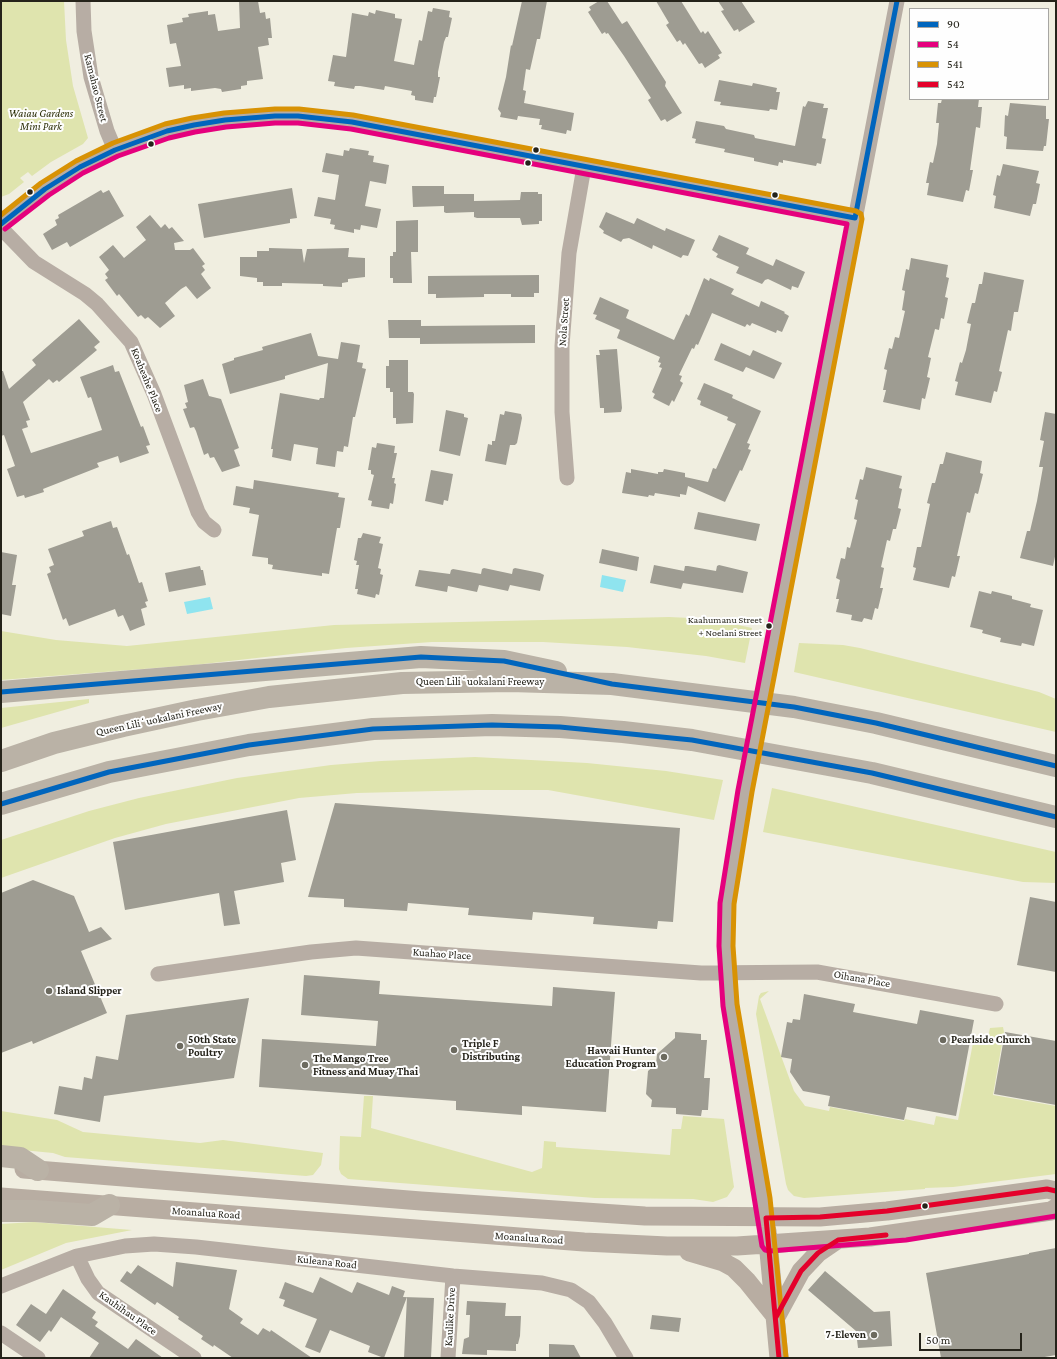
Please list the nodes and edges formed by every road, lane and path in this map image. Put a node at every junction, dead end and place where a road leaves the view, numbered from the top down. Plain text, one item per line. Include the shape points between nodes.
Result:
1 (83, 1) edge
2 (897, 1) edge
3 (115, 150) junction
4 (584, 167) junction
5 (855, 218) junction
6 (1, 224) edge
7 (1, 228) edge
8 (567, 478) dead end
9 (214, 530) dead end
10 (612, 684) junction
11 (1, 692) edge
12 (1, 761) edge
13 (1056, 766) edge
14 (1, 804) edge
15 (1056, 817) edge
16 (727, 973) junction
17 (158, 974) dead end
18 (996, 1004) dead end
19 (1, 1156) edge
20 (1, 1167) edge
21 (38, 1170) junction
22 (1056, 1191) edge
23 (1, 1197) edge
24 (109, 1205) junction
25 (1056, 1208) edge
26 (1, 1211) edge
27 (766, 1218) junction
28 (838, 1240) junction
29 (769, 1244) junction
30 (668, 1246) junction
31 (77, 1256) junction
32 (452, 1276) junction
33 (1, 1286) edge
34 (776, 1317) junction
35 (1, 1333) edge
36 (38, 1358) edge
37 (194, 1358) edge
38 (448, 1358) edge
39 (626, 1358) edge
40 (779, 1358) edge

1 - 3 street, Kamahao Street via 84,31 91,77 106,131
2 - 5 street
3 - 4 street via 167,131 194,125 252,117 298,116 352,122
3 - 6 street via 80,167 45,189
4 - 5 street
4 - 8 street, Nola Street via 569,253 562,346 562,412
5 - 16 street, bridge via 745,791 727,902
7 - 9 street, Koaheahe Place via 34,262 96,304 131,342 154,394 198,512 204,522
10 - 11 highway via 504,661 421,656
10 - 12 highway, Queen Liliʻuokalani Freeway via 446,681 269,697 197,710 54,743
10 - 13 highway, Queen Liliʻuokalani Freeway via 794,707 876,723
14 - 15 highway via 109,772 249,745 373,729 492,725 560,727 692,740 872,773
16 - 17 street, Kuahao Place via 356,948
16 - 18 street, Oihana Place via 817,972
16 - 27 street via 732,1020
19 - 21 highway via 20,1158
20 - 21 main road
21 - 27 main road via 580,1213
22 - 27 main road via 1047,1189 887,1211 820,1217
23 - 24 main road, Moanalua Road
24 - 26 highway via 92,1215
24 - 30 main road, Moanalua Road via 584,1242
25 - 28 main road, Moanalua Road via 1051,1211 926,1230
27 - 29 main road
28 - 29 main road, Moanalua Road
28 - 34 main road via 818,1253 800,1271
29 - 30 main road, Moanalua Road
29 - 34 main road
30 - 34 main road via 723,1262 734,1268
31 - 32 street, Kuleana Road via 125,1246 174,1245
31 - 33 street, Kuleana Road
31 - 37 street, Kauhihau Place via 98,1293
32 - 38 street, Kaulike Drive
32 - 39 street, Kuleana Road via 542,1283 570,1290 596,1310
34 - 40 main road
35 - 36 street

